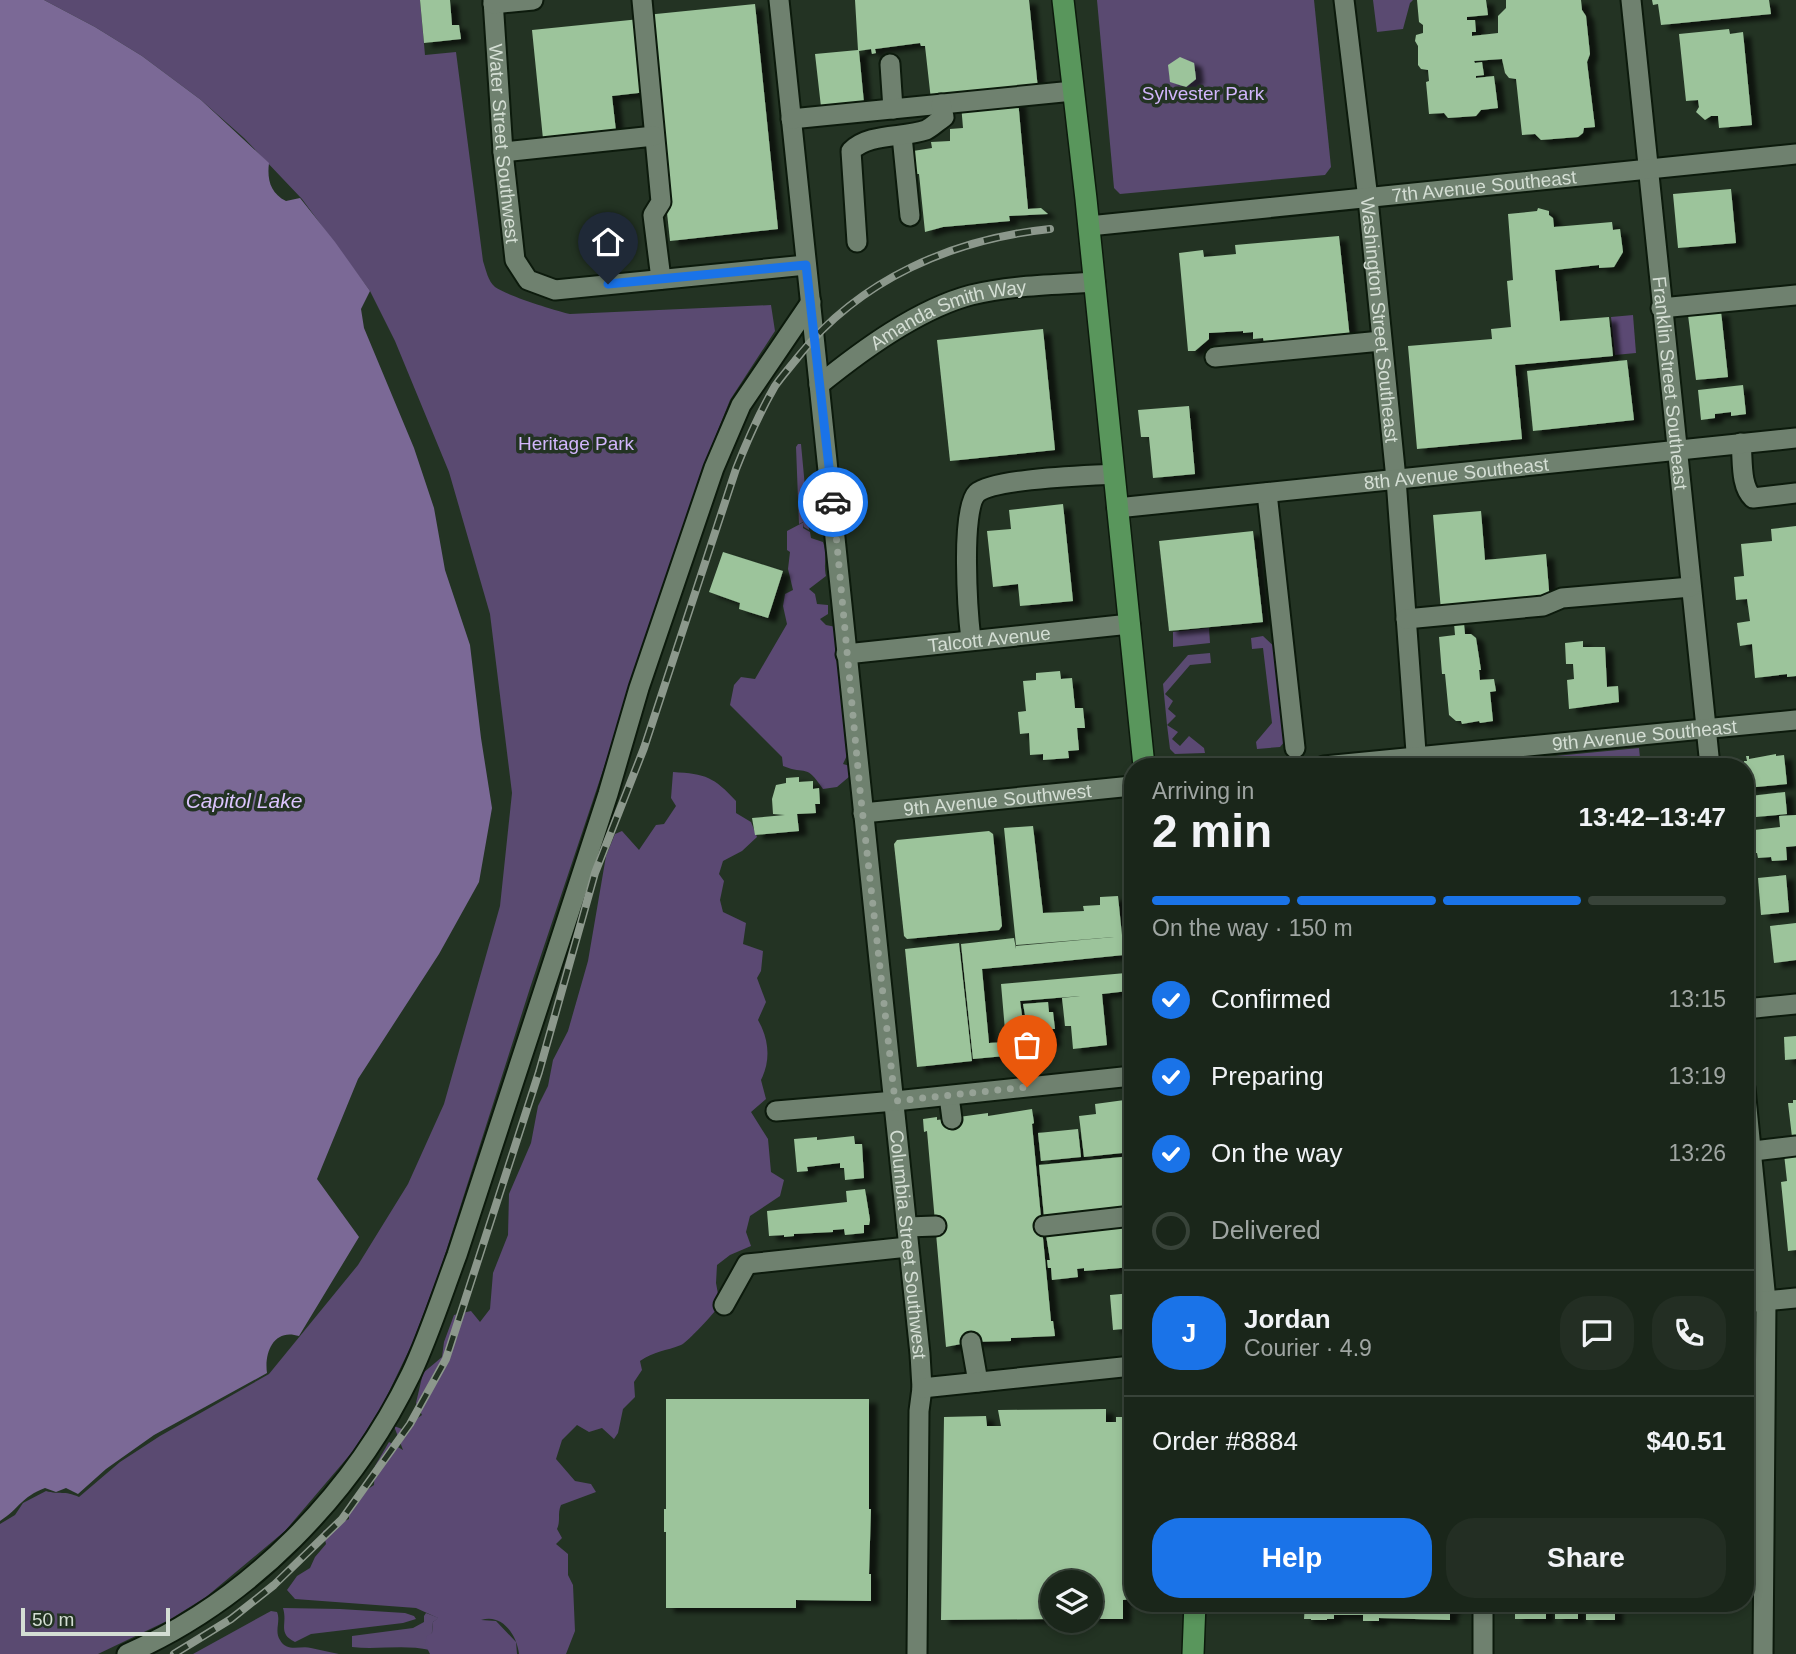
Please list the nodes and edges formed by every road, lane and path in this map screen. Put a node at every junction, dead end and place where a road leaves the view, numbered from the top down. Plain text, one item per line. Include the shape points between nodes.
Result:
1 (533, 0) edge
2 (642, 0) edge
3 (779, 0) edge
4 (1063, 0) edge
5 (1344, 0) edge
6 (1631, 0) edge
7 (493, 2) edge
8 (890, 64) dead end
9 (1073, 91) junction
10 (941, 104) junction
11 (893, 108) junction
12 (791, 118) junction
13 (654, 136) junction
14 (902, 136) junction
15 (503, 152) junction
16 (1796, 154) edge
17 (1648, 170) junction
18 (1368, 199) junction
19 (910, 216) dead end
20 (1089, 226) junction
21 (857, 242) dead end
22 (806, 265) junction
23 (661, 279) junction
24 (1095, 282) junction
25 (1796, 295) edge
26 (811, 302) junction
27 (1661, 308) junction
28 (1381, 341) junction
29 (1215, 357) dead end
30 (819, 385) junction
31 (1796, 438) edge
32 (1741, 443) junction
33 (1676, 450) junction
34 (1114, 474) junction
35 (1396, 479) junction
36 (1267, 492) junction
37 (1796, 493) edge
38 (1118, 508) junction
39 (1691, 587) junction
40 (1406, 618) junction
41 (1130, 624) junction
42 (971, 640) junction
43 (846, 654) junction
44 (1796, 720) edge
45 (1706, 730) junction
46 (1295, 748) dead end
47 (1143, 758) edge
48 (1417, 758) edge
49 (1453, 758) edge
50 (1709, 758) edge
51 (1124, 787) edge
52 (863, 813) junction
53 (1796, 1004) edge
54 (1754, 1008) edge
55 (1124, 1077) edge
56 (949, 1096) junction
57 (895, 1101) junction
58 (776, 1111) dead end
59 (952, 1119) dead end
60 (1796, 1146) edge
61 (1754, 1150) edge
62 (1754, 1201) edge
63 (1124, 1217) edge
64 (936, 1226) dead end
65 (1044, 1226) dead end
66 (907, 1227) junction
67 (908, 1247) junction
68 (1796, 1298) edge
69 (1766, 1301) junction
70 (1754, 1302) edge
71 (724, 1305) dead end
72 (971, 1342) dead end
73 (1124, 1367) edge
74 (978, 1382) junction
75 (922, 1388) junction
76 (1195, 1612) edge
77 (1483, 1612) edge
78 (127, 1654) edge
79 (917, 1654) edge
80 (1193, 1654) edge
81 (1483, 1654) edge
82 (1763, 1654) edge

1 - 7 street
2 - 13 street
3 - 12 street, Columbia Street Southwest
4 - 9 main road
5 - 18 street, Washington Street Southeast
6 - 17 street, Franklin Street Southeast
7 - 15 street, Water Street Southwest
8 - 11 street
9 - 10 street
9 - 20 main road
10 - 11 street
10 - 14 street via 944,117 929,129
11 - 12 street
12 - 22 street, Columbia Street Southwest
13 - 15 street
13 - 23 street via 660,202 653,215
14 - 19 street
14 - 21 street via 858,144 851,151
15 - 23 street, Water Street Southwest via 514,260 528,280 555,290
16 - 17 street, 7th Avenue Southeast
17 - 18 street, 7th Avenue Southeast
17 - 27 street, Franklin Street Southeast
18 - 20 street, 7th Avenue Southeast
18 - 28 street, Washington Street Southeast
20 - 24 main road
22 - 23 street
22 - 26 street, Columbia Street Southwest
24 - 30 street, Amanda Smith Way via 995,290 948,302 877,342
24 - 34 main road
25 - 27 street
26 - 30 street, Columbia Street Southwest
26 - 78 street via 741,405 714,468 457,1255 410,1377 361,1458 290,1542 194,1618
27 - 33 street, Franklin Street Southeast
28 - 29 street
28 - 35 street, Washington Street Southeast
30 - 43 street, Columbia Street Southwest
31 - 32 street, 8th Avenue Southeast
32 - 33 street, 8th Avenue Southeast
32 - 37 street via 1745,486 1753,498
33 - 35 street, 8th Avenue Southeast
33 - 39 street, Franklin Street Southeast
34 - 38 main road
34 - 42 street via 995,485 975,495 970,503 966,600
35 - 36 street, 8th Avenue Southeast
35 - 40 street, Washington Street Southeast
36 - 38 street, 8th Avenue Southeast
36 - 46 street
38 - 41 main road
39 - 40 street
39 - 45 street, Franklin Street Southeast
40 - 48 street, Washington Street Southeast
41 - 42 street, Talcott Avenue
41 - 47 main road
42 - 43 street, Talcott Avenue
43 - 52 street, Columbia Street Southwest
44 - 45 street, 9th Avenue Southeast
45 - 49 street, 9th Avenue Southeast
45 - 50 street, Franklin Street Southeast
51 - 52 street, 9th Avenue Southwest
52 - 57 street, Columbia Street Southwest
53 - 54 street
55 - 56 street
56 - 57 street
56 - 59 street
57 - 58 street
57 - 66 street, Columbia Street Southwest
60 - 61 street
62 - 69 street
63 - 65 street
64 - 66 street
66 - 67 street, Columbia Street Southwest
67 - 71 street via 747,1264
67 - 75 street, Columbia Street Southwest
68 - 69 street
69 - 70 street
69 - 82 street
72 - 74 street
73 - 74 street
74 - 75 street
75 - 79 street, Columbia Street Southwest
76 - 80 main road
77 - 81 street

